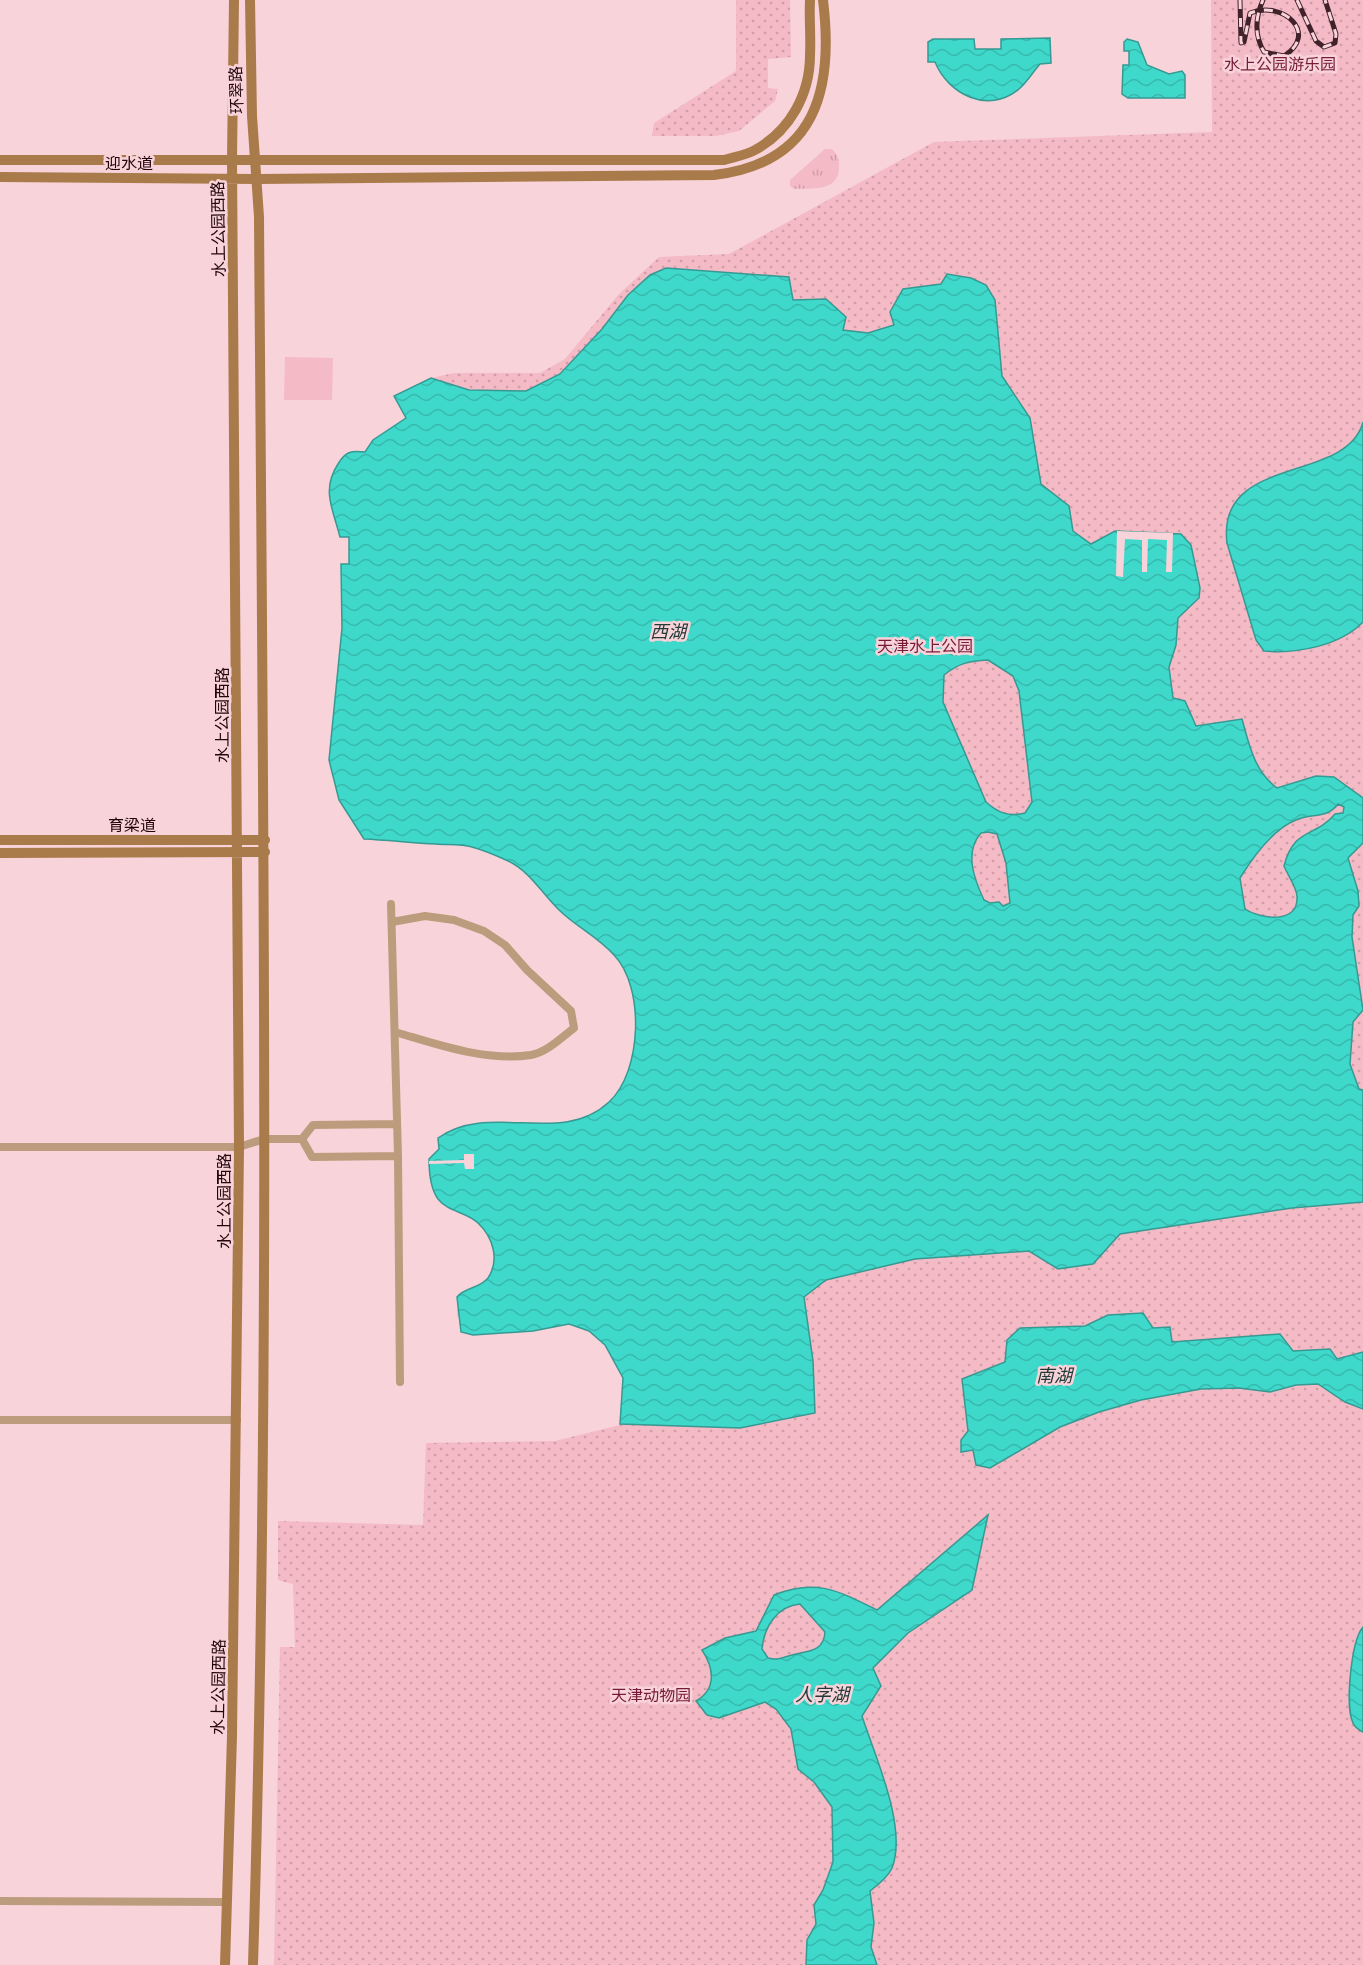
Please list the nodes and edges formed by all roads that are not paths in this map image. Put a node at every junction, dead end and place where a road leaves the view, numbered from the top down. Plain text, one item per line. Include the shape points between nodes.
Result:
1 (234, 0) edge
2 (250, 0) edge
3 (808, 2) edge
4 (824, 2) edge
5 (0, 160) edge
6 (232, 160) junction
7 (255, 161) junction
8 (0, 177) edge
9 (233, 178) junction
10 (258, 179) junction
11 (0, 840) edge
12 (238, 840) junction
13 (265, 840) junction
14 (265, 852) junction
15 (0, 853) edge
16 (238, 853) junction
17 (391, 904) dead end
18 (392, 922) junction
19 (395, 1032) junction
20 (397, 1124) junction
21 (264, 1139) junction
22 (302, 1139) junction
23 (239, 1147) junction
24 (0, 1148) edge
25 (398, 1156) junction
26 (400, 1382) dead end
27 (0, 1420) edge
28 (237, 1420) junction
29 (0, 1901) edge
30 (227, 1902) junction
31 (225, 1965) edge
32 (253, 1965) edge

1 - 6 main road, 环翠路
2 - 7 main road, 环翠路
3 - 7 main road, 水上公园西路 via 811,57 801,100 778,133 754,150 724,160
4 - 10 main road via 824,78 814,114 804,130 778,153 744,171 714,175
5 - 6 main road, 迎水道
6 - 7 main road, 水上公园西路
6 - 9 main road, 水上公园西路
7 - 10 main road, 环翠路
8 - 9 main road, 迎水道
9 - 10 main road, 迎水道
9 - 12 main road, 水上公园西路
10 - 13 main road
11 - 12 main road, 育梁道
12 - 13 main road, 育梁道
12 - 16 main road, 水上公园西路
13 - 14 main road
14 - 16 main road
14 - 21 main road
15 - 16 main road
16 - 23 main road, 水上公园西路
17 - 18 street
18 - 19 street
18 - 19 street via 425,916 454,920 484,931 505,945 571,1011 574,1020 574,1028 532,1055 469,1052
19 - 20 street
20 - 22 street via 313,1125
20 - 25 street
21 - 22 street
21 - 23 street
21 - 32 main road via 262,1611
22 - 25 street via 312,1157
23 - 24 street
23 - 28 main road, 水上公园西路
25 - 26 street
27 - 28 street
28 - 30 main road, 水上公园西路
29 - 30 street
30 - 31 main road, 水上公园西路

